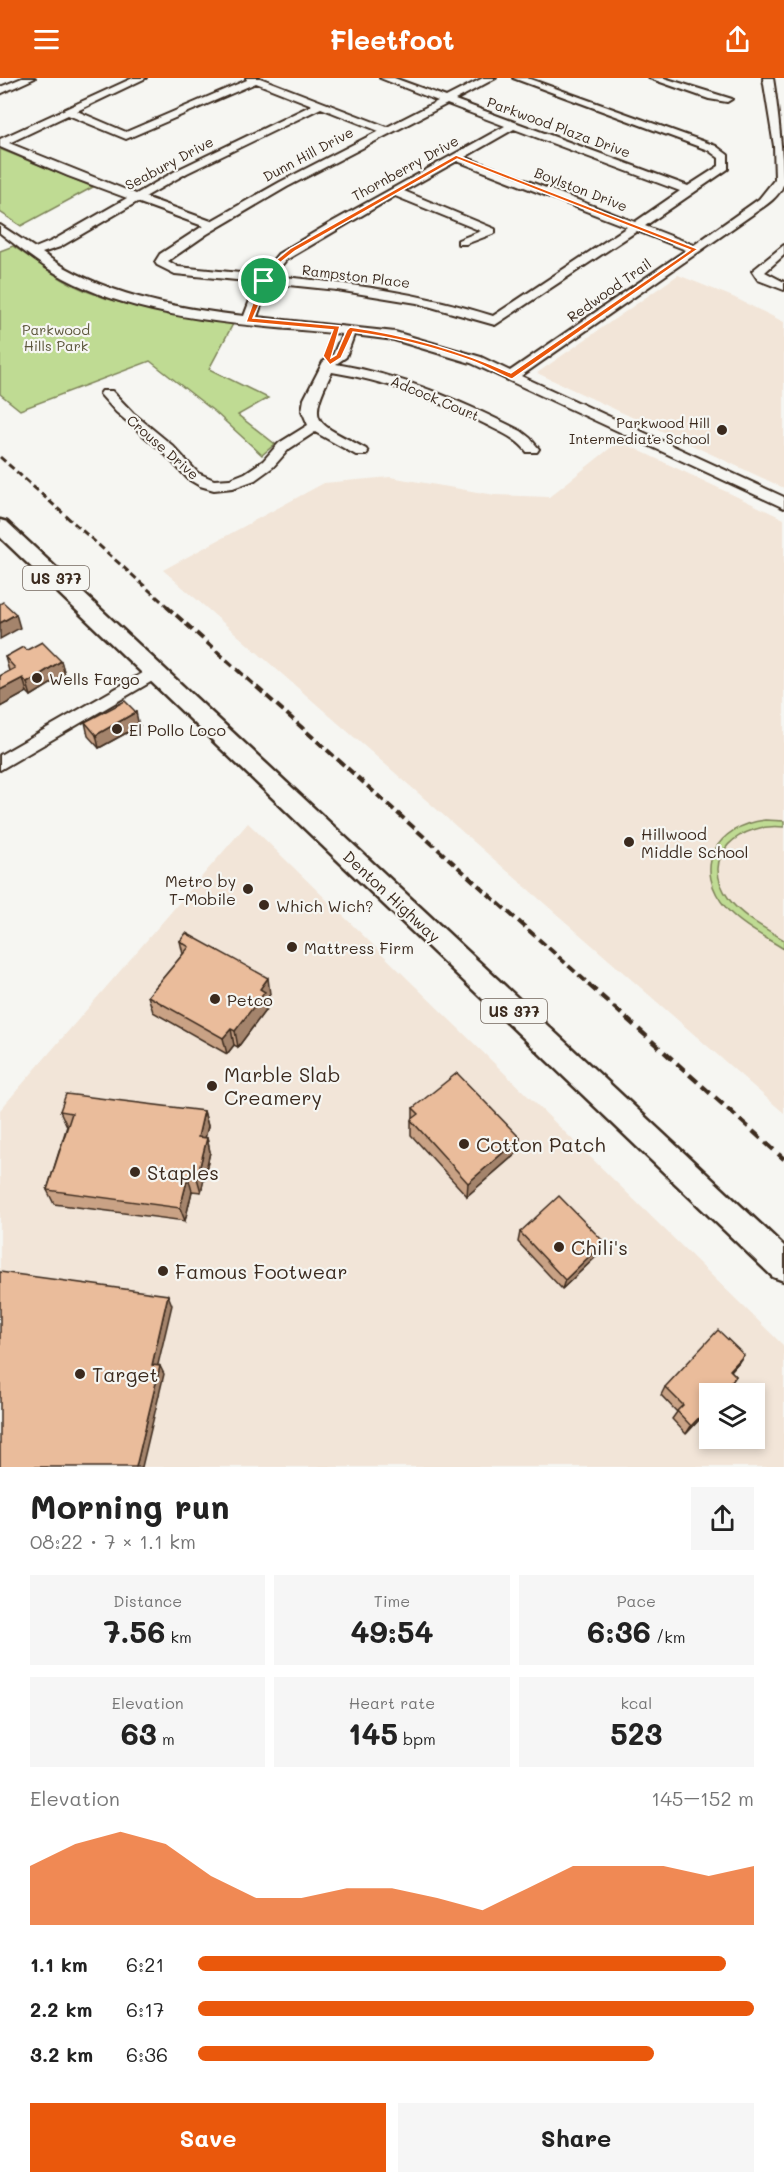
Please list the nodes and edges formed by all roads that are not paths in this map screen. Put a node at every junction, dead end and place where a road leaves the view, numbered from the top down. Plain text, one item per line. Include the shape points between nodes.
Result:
1 (30, 78) edge
2 (141, 78) edge
3 (385, 78) edge
4 (491, 78) edge
5 (518, 78) edge
6 (654, 78) edge
7 (768, 78) edge
8 (253, 79) edge
9 (0, 91) edge
10 (727, 99) dead end
11 (447, 101) junction
12 (321, 104) junction
13 (67, 111) junction
14 (512, 126) junction
15 (387, 130) junction
16 (0, 143) edge
17 (456, 157) junction
18 (783, 177) edge
19 (394, 191) junction
20 (690, 191) junction
21 (136, 198) junction
22 (210, 225) junction
23 (636, 226) junction
24 (0, 228) edge
25 (462, 242) dead end
26 (695, 249) junction
27 (784, 249) edge
28 (34, 252) junction
29 (175, 270) joint
30 (264, 281) junction
31 (784, 286) edge
32 (249, 320) junction
33 (344, 329) junction
34 (329, 365) junction
35 (512, 376) junction
36 (106, 394) dead end
37 (315, 426) junction
38 (532, 449) dead end
39 (361, 452) dead end
40 (784, 503) edge
41 (0, 526) edge
42 (155, 672) junction
43 (0, 763) edge
44 (784, 1266) edge

1 - 9 street
2 - 13 street
3 - 11 street, Parkwood Plaza Drive
4 - 11 street, Dunn Hill Drive
5 - 20 street via 720,152 726,162 724,167
6 - 10 street
7 - 18 street, Redwood Trail
8 - 12 street
8 - 13 street via 126,136
11 - 14 street, Parkwood Plaza Drive
11 - 15 street, Dunn Hill Drive
12 - 15 street
12 - 21 street, Seabury Drive via 192,166
13 - 16 street
14 - 17 street, Thornberry Drive
14 - 20 street, Parkwood Plaza Drive
15 - 22 street, Dunn Hill Drive
16 - 21 street
17 - 19 street, Thornberry Drive
17 - 23 street, Boylston Drive
18 - 26 street, Redwood Trail via 761,203
19 - 25 street via 491,231
19 - 30 street, Thornberry Drive via 282,257
20 - 23 street
21 - 22 street
21 - 28 street, Seabury Drive via 56,244
22 - 29 street, Dunn Hill Drive via 164,257 161,262
23 - 26 street, Boylston Drive
23 - 30 street, Rampston Place via 495,321 464,309 403,295
24 - 28 street
26 - 35 street, Redwood Trail
27 - 31 street via 759,273
28 - 32 street via 75,279 133,300 195,314
29 - 30 street, Rampston Place
30 - 32 street, Thornberry Drive
32 - 33 street
33 - 34 street via 339,357
33 - 35 street via 431,345
34 - 37 street via 311,399 309,411
34 - 38 street, Adcock Court via 408,384 521,438
35 - 40 street
36 - 37 street, Crouse Drive via 169,450 185,470 211,485 233,483 257,472 281,448
37 - 39 street
41 - 42 main road, Denton Highway / US 377
42 - 43 street
42 - 44 main road, Denton Highway / US 377

